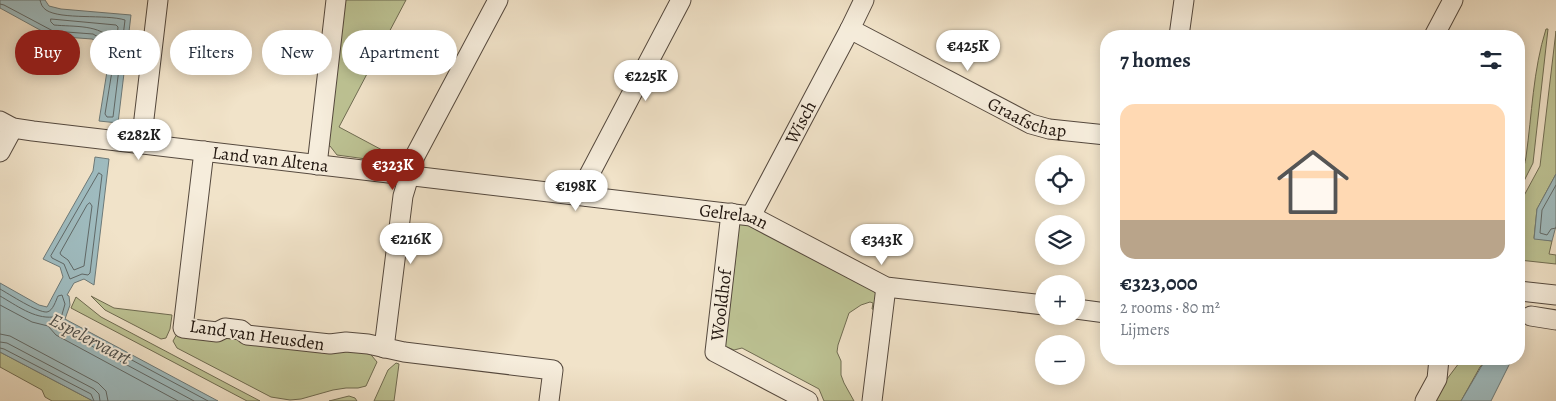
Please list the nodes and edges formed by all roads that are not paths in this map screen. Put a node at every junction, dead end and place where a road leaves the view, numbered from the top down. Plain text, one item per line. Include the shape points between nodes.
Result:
1 (158, 0) edge
2 (336, 0) edge
3 (498, 0) edge
4 (681, 0) edge
5 (864, 0) edge
6 (1184, 0) edge
7 (1453, 0) edge
8 (850, 29) junction
9 (1180, 30) edge
10 (1437, 30) edge
11 (6, 125) edge
12 (1100, 134) edge
13 (141, 144) junction
14 (204, 151) junction
15 (0, 152) edge
16 (317, 165) junction
17 (409, 176) junction
18 (586, 196) junction
19 (731, 213) junction
20 (751, 216) junction
21 (886, 287) junction
22 (1525, 292) edge
23 (1556, 295) edge
24 (1035, 305) edge
25 (1085, 310) edge
26 (1100, 312) edge
27 (384, 348) junction
28 (1438, 365) edge
29 (549, 401) edge
30 (808, 401) edge
31 (872, 401) edge
32 (1425, 401) edge

1 - 13 street
2 - 16 street
3 - 17 street via 415,156
4 - 18 street via 588,177
5 - 8 street
6 - 9 street
7 - 10 street
8 - 12 street, Graafschap via 1031,124
8 - 20 street, Wisch
11 - 13 street, Land van Altena
11 - 15 street, Land van Altena
13 - 14 street, Land van Altena
14 - 16 street, Land van Altena
14 - 27 street, Land van Heusden via 183,328 217,332 225,328 241,330 247,335
16 - 17 street, Land van Altena
17 - 18 street, Gelrelaan
17 - 27 street via 403,196
18 - 19 street, Gelrelaan
19 - 20 street, Gelrelaan
19 - 30 street, Wooldhof via 715,352
20 - 21 street, Gelrelaan
21 - 24 street, Gelrelaan
21 - 31 street
22 - 23 street
25 - 26 street
27 - 29 street via 553,370
28 - 32 street via 1437,380

